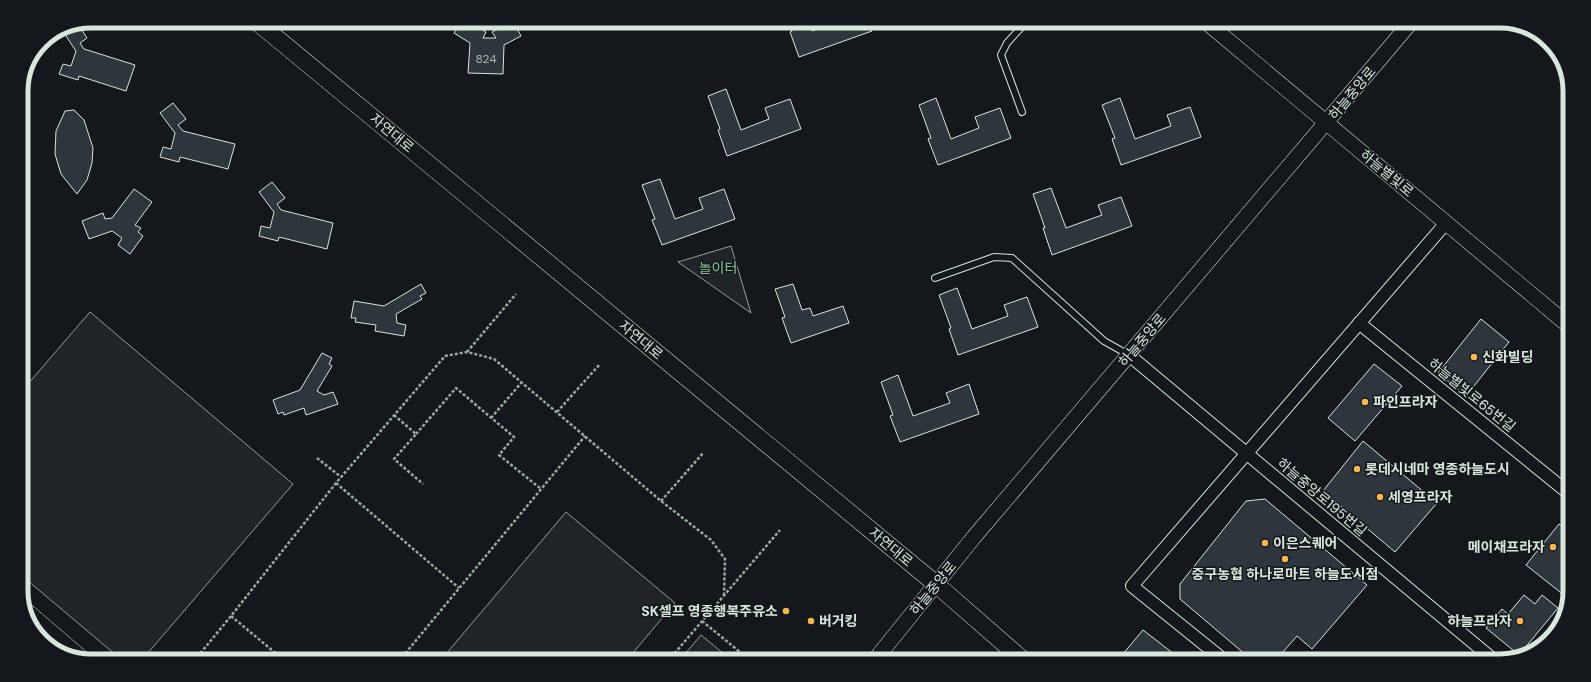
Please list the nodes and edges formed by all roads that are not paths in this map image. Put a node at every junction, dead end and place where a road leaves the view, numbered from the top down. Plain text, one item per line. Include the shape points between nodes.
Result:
1 (264, 28) edge
2 (1021, 28) edge
3 (1213, 28) edge
4 (1406, 28) edge
5 (1022, 112) dead end
6 (1327, 122) junction
7 (1446, 222) junction
8 (935, 278) dead end
9 (1563, 321) edge
10 (1359, 323) junction
11 (1129, 355) junction
12 (1246, 453) junction
13 (1563, 489) edge
14 (937, 585) junction
15 (34, 618) edge
16 (74, 651) edge
17 (880, 654) edge
18 (1016, 654) edge
19 (1216, 654) edge
20 (1487, 654) edge

1 - 14 main road, 자연대로
2 - 5 lane via 1001,54
3 - 6 street, 하늘별빛로
4 - 6 street, 하늘중앙로
6 - 7 street, 하늘별빛로
6 - 11 street, 하늘중앙로
7 - 9 street, 하늘별빛로
7 - 10 street
8 - 11 lane via 994,257 1012,258 1104,341
10 - 12 street
10 - 13 street, 하늘별빛로65번길
11 - 12 street, 하늘중앙로195번길
11 - 14 street, 하늘중앙로 via 974,537
12 - 19 street via 1132,586
12 - 20 street, 하늘중앙로195번길
14 - 17 street, 하늘중앙로
14 - 18 main road, 자연대로
15 - 16 street

